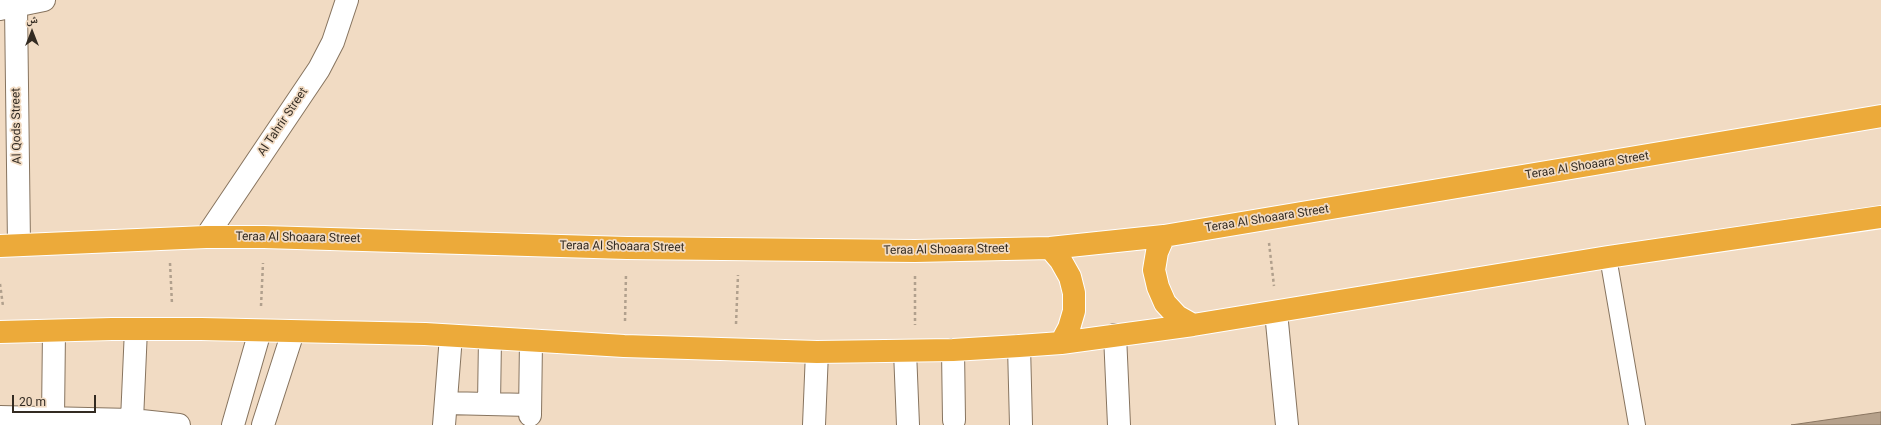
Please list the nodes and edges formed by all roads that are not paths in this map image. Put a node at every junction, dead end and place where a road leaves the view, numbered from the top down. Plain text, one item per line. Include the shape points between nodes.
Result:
1 (347, 0) edge
2 (26, 3) edge
3 (1881, 116) edge
4 (1881, 217) edge
5 (206, 236) junction
6 (1164, 236) junction
7 (9, 245) edge
8 (1050, 248) junction
9 (1608, 256) junction
10 (1276, 312) junction
11 (1193, 325) junction
12 (136, 329) junction
13 (54, 330) junction
14 (260, 330) junction
15 (0, 332) edge
16 (293, 332) junction
17 (1115, 335) junction
18 (451, 336) junction
19 (490, 338) junction
20 (531, 341) junction
21 (1061, 343) junction
22 (1020, 346) junction
23 (910, 350) junction
24 (953, 350) junction
25 (817, 352) junction
26 (446, 403) junction
27 (490, 404) junction
28 (0, 417) edge
29 (39, 420) edge
30 (132, 420) junction
31 (954, 420) dead end
32 (95, 422) edge
33 (179, 425) edge
34 (233, 425) edge
35 (263, 425) edge
36 (444, 425) edge
37 (814, 425) edge
38 (908, 425) edge
39 (1021, 425) edge
40 (1120, 425) edge
41 (1287, 425) edge
42 (1637, 425) edge

1 - 5 street, Al Tahrir Street via 333,42 319,69
2 - 7 street, Al Qods Street
3 - 6 highway, Teraa Al Shoaara Street
4 - 9 highway
5 - 7 highway, Teraa Al Shoaara Street
5 - 8 highway, Teraa Al Shoaara Street via 627,248 914,251
6 - 8 highway, Teraa Al Shoaara Street
6 - 11 highway via 1157,252 1154,270 1158,287 1165,303 1177,316
8 - 21 highway via 1070,277 1074,293 1074,311
9 - 10 highway
9 - 42 lane
10 - 11 highway
10 - 41 street
11 - 17 highway
12 - 13 highway
12 - 14 highway
12 - 30 street
13 - 15 highway
13 - 29 street
14 - 16 highway
14 - 34 street
16 - 18 highway
16 - 35 street
17 - 21 highway
17 - 40 street
18 - 19 highway
18 - 26 street
19 - 20 highway
19 - 27 street
20 - 25 highway
20 - 27 street via 530,410
21 - 22 highway
22 - 24 highway
22 - 39 street
23 - 24 highway
23 - 25 highway
23 - 38 street
24 - 31 street
25 - 37 street
26 - 27 street
26 - 36 street
28 - 29 street
29 - 32 street
30 - 32 street
30 - 33 street

